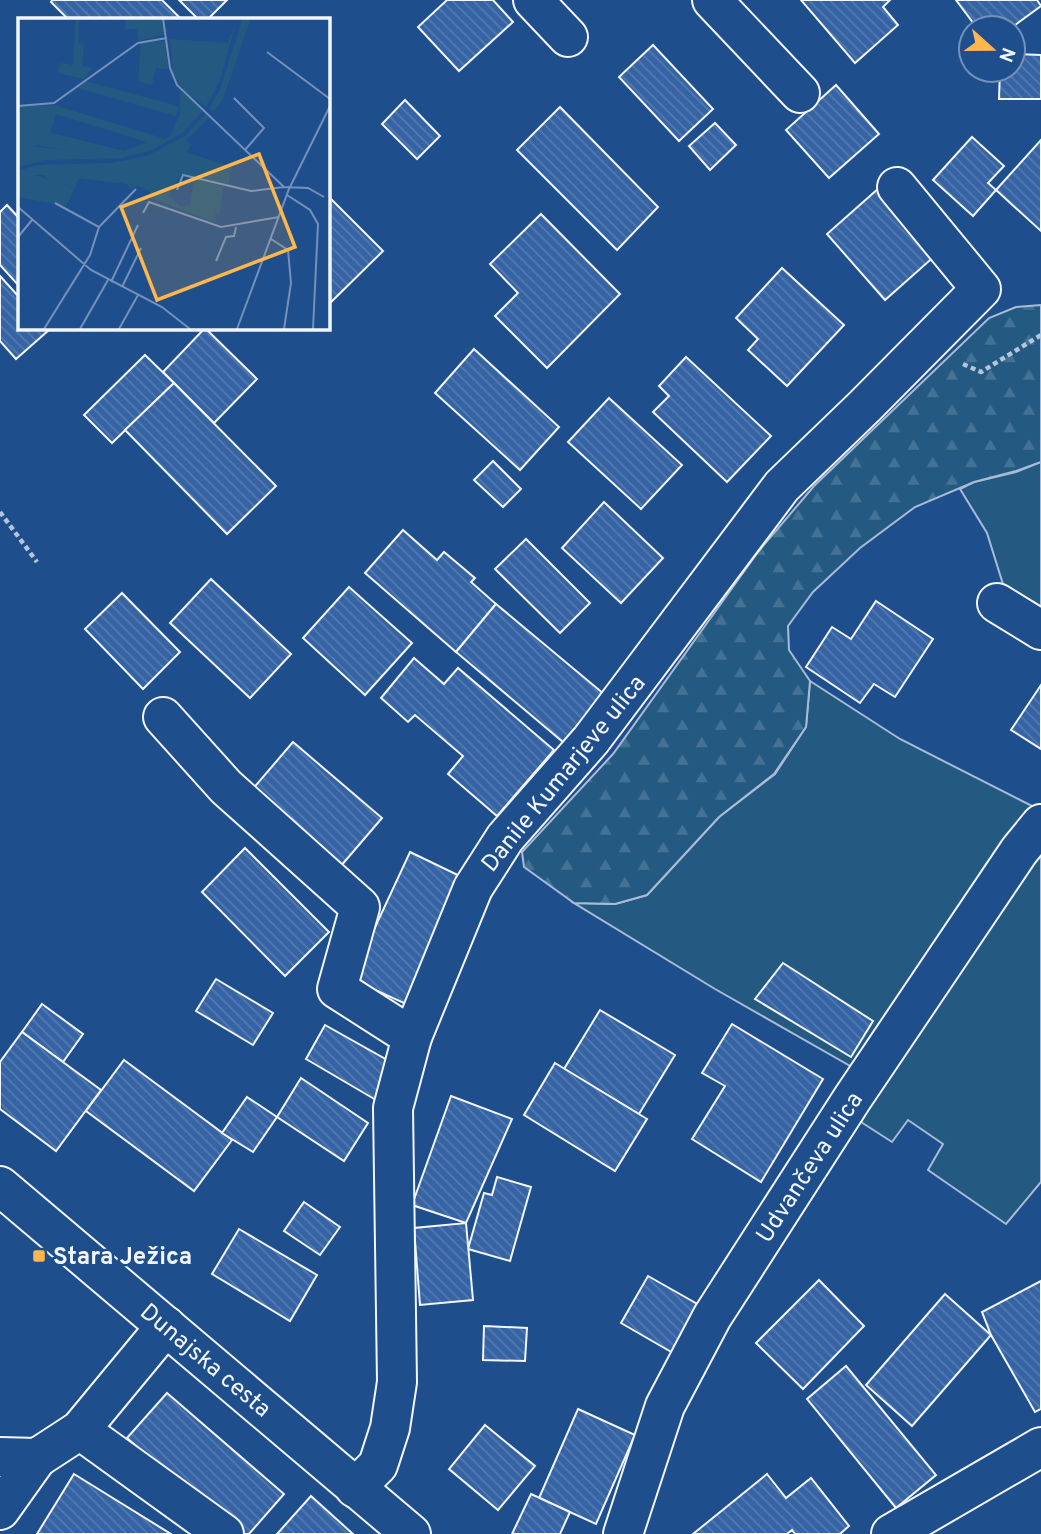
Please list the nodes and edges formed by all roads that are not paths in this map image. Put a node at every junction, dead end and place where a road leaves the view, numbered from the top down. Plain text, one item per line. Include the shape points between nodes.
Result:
1 (533, 0) edge
2 (712, 0) edge
3 (568, 37) dead end
4 (800, 93) dead end
5 (897, 187) dead end
6 (997, 603) dead end
7 (1041, 630) edge
8 (163, 717) dead end
9 (1041, 824) edge
10 (412, 1037) junction
11 (0, 1186) edge
12 (166, 1326) junction
13 (80, 1430) junction
14 (1041, 1447) edge
15 (19, 1458) edge
16 (355, 1488) junction
17 (0, 1510) edge
18 (224, 1534) edge
19 (411, 1534) edge
20 (623, 1534) edge
21 (891, 1534) edge

1 - 3 street
2 - 4 street
5 - 10 street, Danile Kumarjeve ulica via 981,289 782,486 591,740 505,838 473,888
6 - 7 street
8 - 10 street via 226,787 360,907 337,989
9 - 20 street, Udvančeva ulica via 852,1099 712,1317 665,1406
10 - 16 street, Danile Kumarjeve ulica via 393,1108 397,1382 378,1465
11 - 12 street, Dunajska cesta
12 - 13 street
12 - 16 street, Dunajska cesta
13 - 15 street
13 - 18 street
14 - 21 street
15 - 17 street
16 - 19 street, Dunajska cesta

